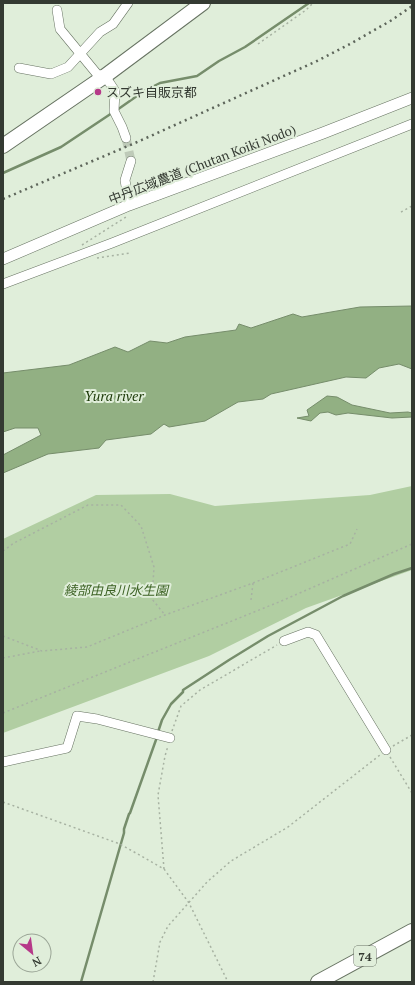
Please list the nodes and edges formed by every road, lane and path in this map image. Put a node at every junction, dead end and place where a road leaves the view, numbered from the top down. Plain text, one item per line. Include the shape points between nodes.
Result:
1 (128, 3) edge
2 (203, 3) edge
3 (313, 3) edge
4 (57, 10) dead end
5 (258, 44) dead end
6 (81, 54) junction
7 (19, 68) dead end
8 (105, 76) junction
9 (412, 98) edge
10 (412, 124) edge
11 (126, 138) tunnel mouth
12 (3, 146) edge
13 (131, 161) tunnel mouth
14 (129, 205) junction
15 (412, 206) edge
16 (401, 212) dead end
17 (3, 259) edge
18 (3, 284) edge
19 (357, 529) dead end
20 (412, 544) edge
21 (3, 551) edge
22 (253, 583) junction
23 (251, 600) dead end
24 (165, 615) junction
25 (3, 636) edge
26 (284, 641) joint
27 (42, 651) junction
28 (3, 658) edge
29 (3, 713) edge
30 (412, 735) edge
31 (170, 738) junction
32 (386, 750) junction
33 (3, 762) edge
34 (412, 793) edge
35 (3, 802) edge
36 (164, 869) junction
37 (189, 903) junction
38 (412, 930) edge
39 (153, 982) edge
40 (228, 982) edge
41 (318, 982) edge

1 - 6 street via 113,24 100,32
2 - 8 main road
3 - 5 path
4 - 6 street via 60,29
6 - 7 street via 68,67 51,74
6 - 8 street via 97,74
8 - 11 street via 115,92 114,111
8 - 12 main road
9 - 14 street, 中丹広域農道 (Chutan Koiki Nodo)
10 - 18 street
13 - 14 street via 126,180
14 - 17 street, 中丹広域農道 (Chutan Koiki Nodo)
15 - 16 path
19 - 22 path via 350,544
20 - 29 path via 279,602
21 - 24 path via 88,505 121,505 141,526 154,567 152,599
22 - 23 path
22 - 24 path
24 - 27 path via 87,647
25 - 27 path
26 - 31 path via 200,690 181,706
26 - 32 street via 308,632 316,634
27 - 28 path
30 - 32 path
31 - 33 street via 77,716 67,748
31 - 36 path via 158,795
32 - 34 path
32 - 37 path via 288,828 231,861 207,882
35 - 36 path via 120,844
36 - 37 path
37 - 39 path via 168,926 160,942
37 - 40 path
38 - 41 main road, 74

